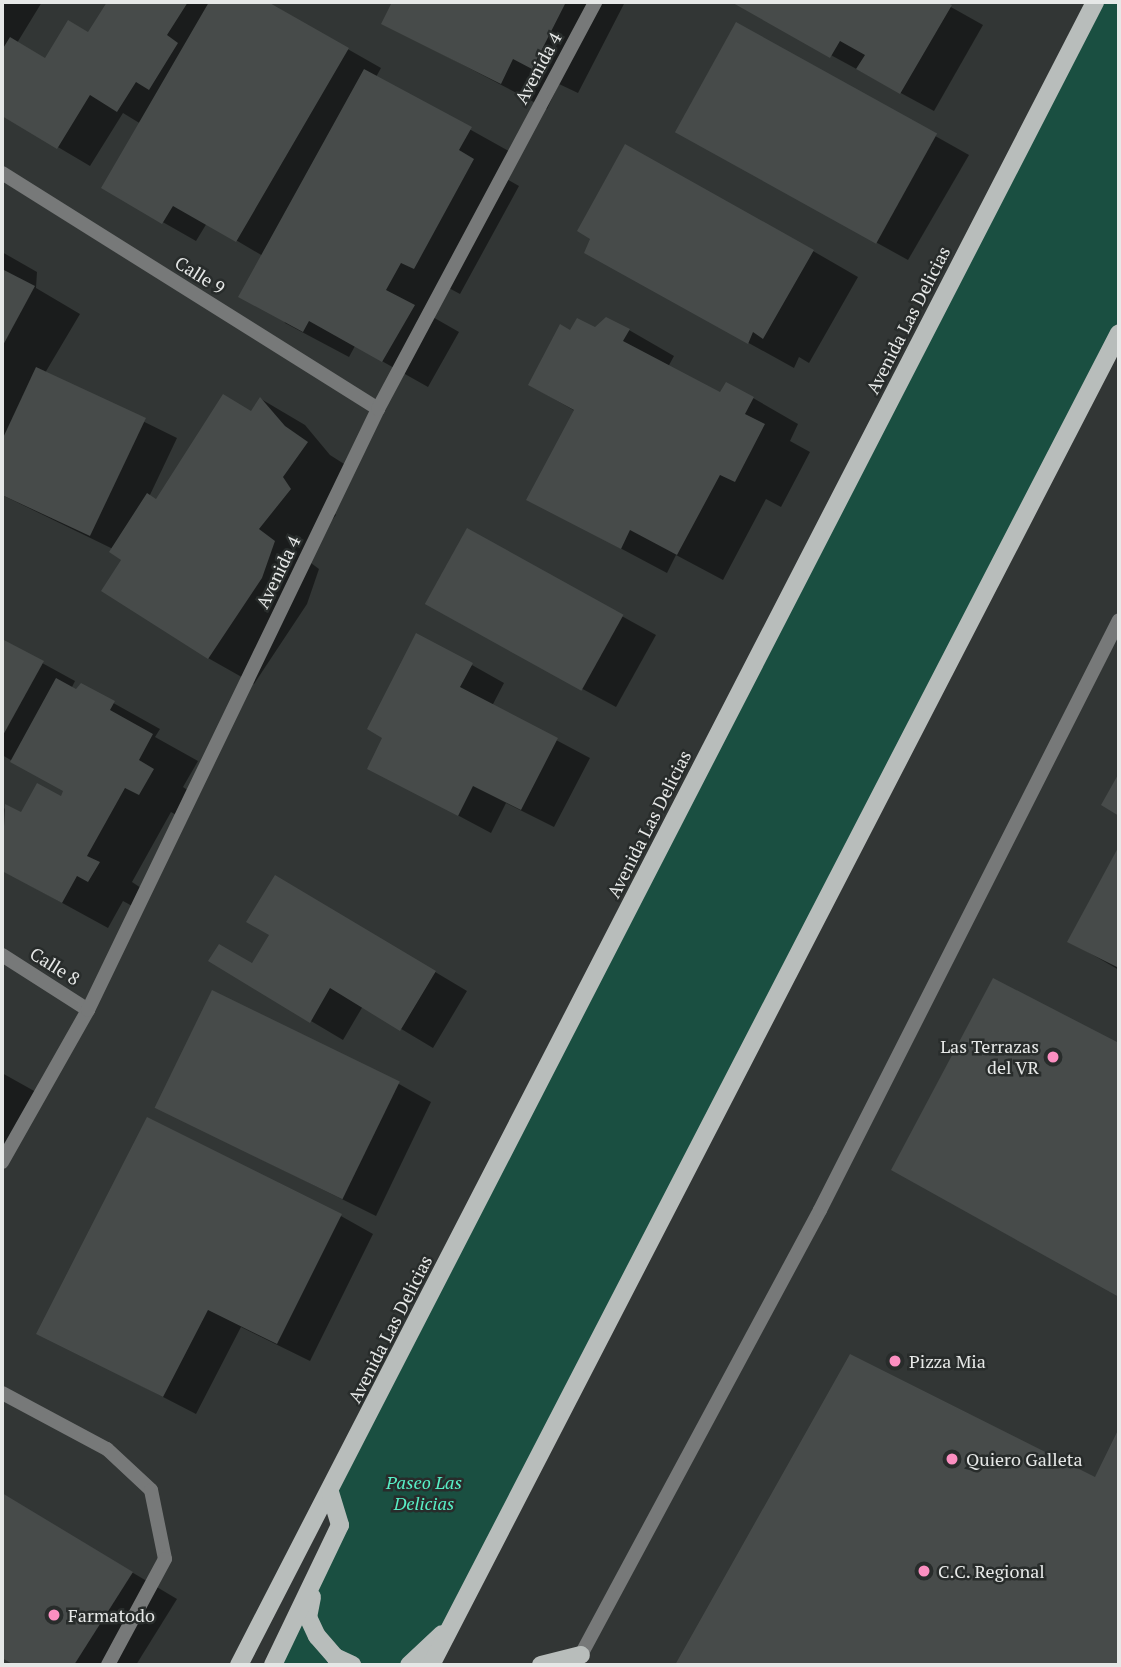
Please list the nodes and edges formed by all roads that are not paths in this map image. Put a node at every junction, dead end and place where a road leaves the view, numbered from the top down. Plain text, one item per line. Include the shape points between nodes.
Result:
1 (595, 2) edge
2 (1095, 2) edge
3 (2, 173) edge
4 (1119, 333) edge
5 (378, 409) junction
6 (1119, 620) edge
7 (2, 955) edge
8 (88, 1010) junction
9 (2, 1162) edge
10 (2, 1393) edge
11 (330, 1492) junction
12 (319, 1570) junction
13 (452, 1624) junction
14 (578, 1660) edge
15 (108, 1665) edge
16 (239, 1665) edge
17 (273, 1665) edge
18 (352, 1665) edge
19 (409, 1665) edge
20 (431, 1665) edge
21 (541, 1665) edge

1 - 5 street, Avenida 4
2 - 11 main road, Avenida Las Delicias
3 - 5 street, Calle 9
4 - 13 main road
5 - 8 street, Avenida 4
6 - 14 street via 820,1210
7 - 8 street, Calle 8
8 - 9 street, Avenida 4
10 - 15 street via 107,1449 151,1490 165,1559
11 - 12 main road via 340,1525
11 - 16 main road, Avenida Las Delicias
12 - 17 main road
12 - 18 main road via 308,1616 335,1657
13 - 19 main road
13 - 20 main road
14 - 21 main road

